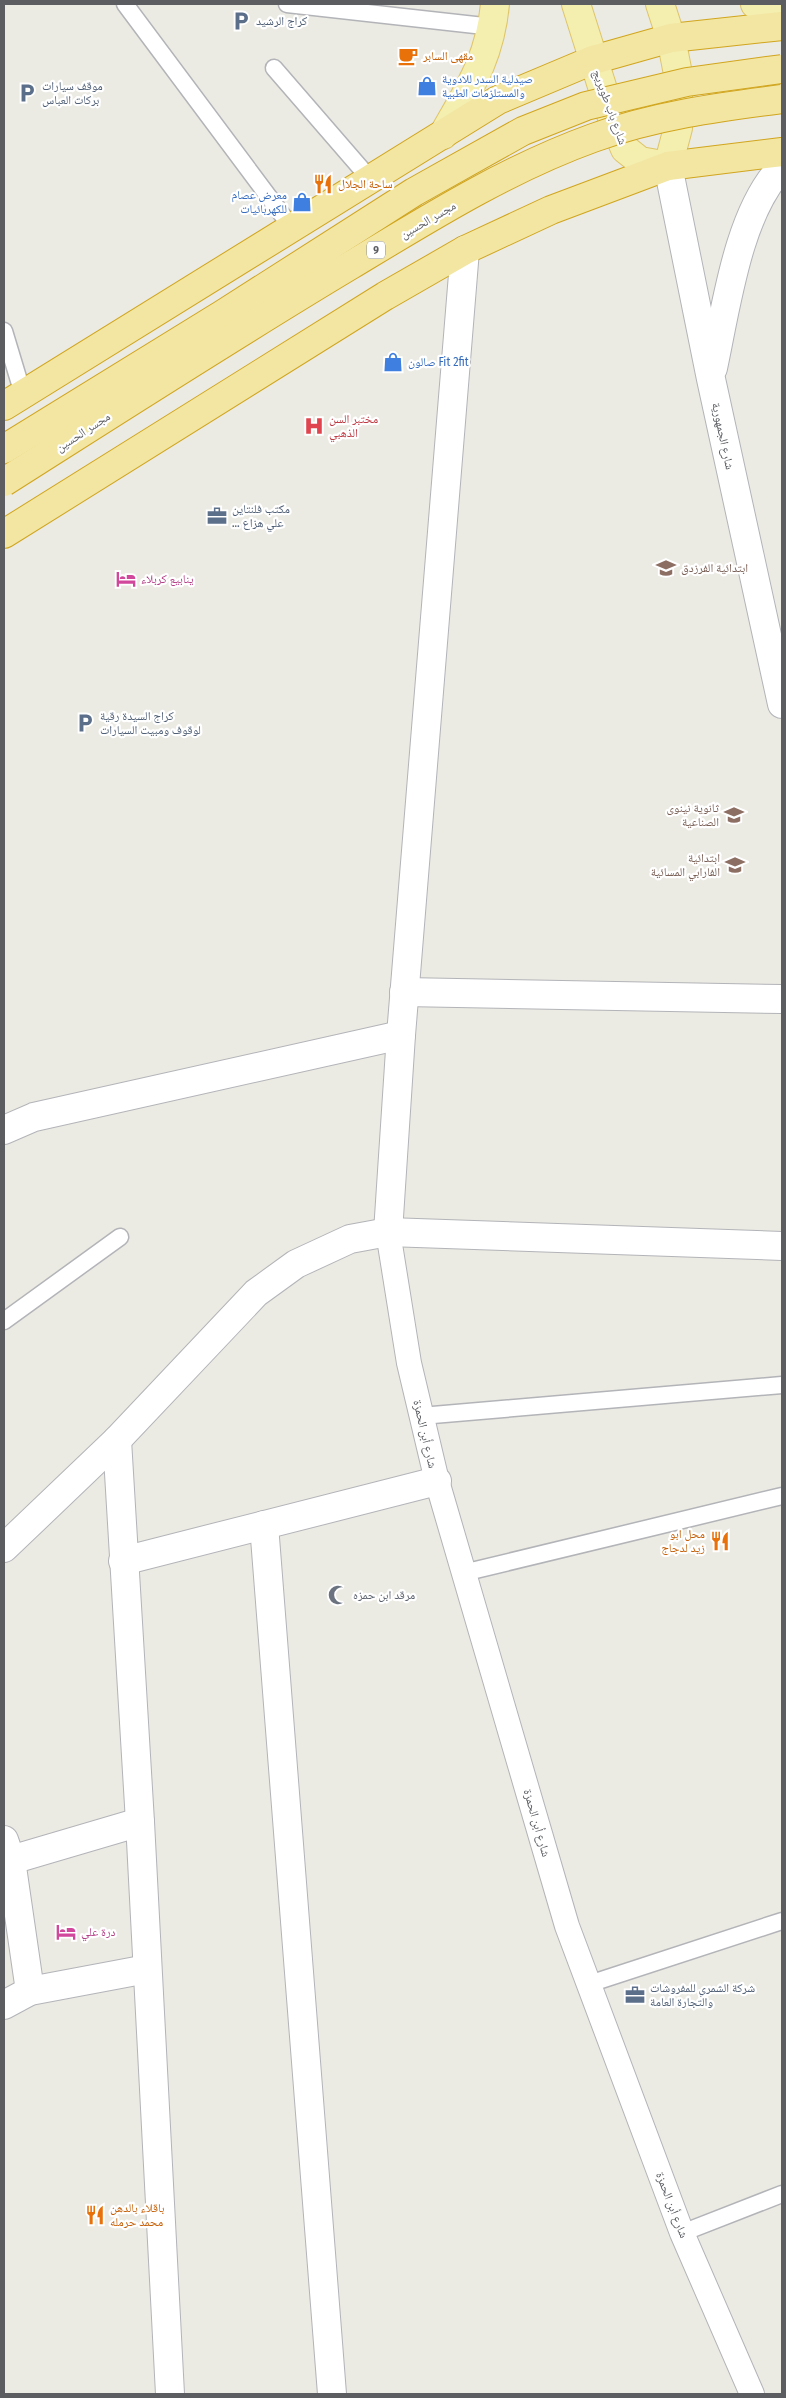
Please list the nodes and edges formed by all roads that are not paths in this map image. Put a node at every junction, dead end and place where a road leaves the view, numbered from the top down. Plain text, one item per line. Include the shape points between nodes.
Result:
1 (125, 4) edge
2 (287, 4) edge
3 (576, 4) edge
4 (660, 4) edge
5 (755, 4) edge
6 (494, 15) edge
7 (782, 16) edge
8 (782, 26) edge
9 (671, 38) junction
10 (593, 60) junction
11 (274, 68) dead end
12 (782, 69) edge
13 (782, 99) edge
14 (443, 136) junction
15 (782, 152) edge
16 (668, 166) junction
17 (782, 168) edge
18 (370, 180) junction
19 (292, 228) junction
20 (465, 250) junction
21 (4, 331) edge
22 (711, 379) junction
23 (14, 400) edge
24 (4, 449) edge
25 (4, 482) edge
26 (4, 534) edge
27 (774, 632) edge
28 (782, 704) edge
29 (404, 992) junction
30 (782, 999) edge
31 (401, 1035) junction
32 (4, 1130) edge
33 (388, 1232) junction
34 (120, 1237) dead end
35 (782, 1246) edge
36 (4, 1321) edge
37 (782, 1385) edge
38 (421, 1416) junction
39 (117, 1440) junction
40 (437, 1481) junction
41 (782, 1496) edge
42 (264, 1525) junction
43 (4, 1548) edge
44 (124, 1561) junction
45 (463, 1573) junction
46 (140, 1822) junction
47 (6, 1855) edge
48 (782, 1921) edge
49 (147, 1968) junction
50 (589, 1984) junction
51 (30, 1991) junction
52 (4, 2005) edge
53 (782, 2194) edge
54 (682, 2234) junction
55 (170, 2394) edge
56 (332, 2394) edge
57 (752, 2394) edge

1 - 19 lane
2 - 6 lane
3 - 10 main road, شارع باب طويريج
4 - 9 main road
5 - 7 main road
6 - 14 main road via 479,72
8 - 9 highway
9 - 10 highway
9 - 16 main road via 678,74 678,128
10 - 14 highway via 498,100
10 - 16 main road, شارع باب طويريج via 625,149 640,161
11 - 18 lane
12 - 24 highway, 9, bridge via 687,82 586,106 523,131 414,192
13 - 25 highway, مجسر الحسين / 9, bridge via 687,112 594,137 534,162 430,217 247,327
14 - 18 highway
15 - 16 highway
16 - 20 highway via 551,210
16 - 22 street, شارع الجمهورية
17 - 22 street via 763,192 750,219 734,270
18 - 19 highway
19 - 23 highway
20 - 26 highway via 385,296
20 - 29 street
21 - 23 lane
22 - 27 street, شارع الجمهورية
27 - 28 street, شارع الجمهورية
29 - 30 street
29 - 31 street
31 - 32 street via 34,1116
31 - 33 street
33 - 35 street
33 - 38 street, شارع أبن الحمزة
33 - 39 street via 350,1238 296,1264 256,1292
34 - 36 lane
37 - 38 lane
38 - 40 street, شارع أبن الحمزة
39 - 43 street
39 - 44 street
40 - 42 street
40 - 45 street, شارع أبن الحمزة
41 - 45 lane
42 - 44 street
42 - 56 street
44 - 46 street
45 - 50 street, شارع أبن الحمزة via 567,1926
46 - 47 street
46 - 49 street
47 - 51 street
48 - 50 lane
49 - 51 street
49 - 55 street
50 - 54 street, شارع أبن الحمزة
51 - 52 street
53 - 54 lane
54 - 57 street, شارع أبن الحمزة

